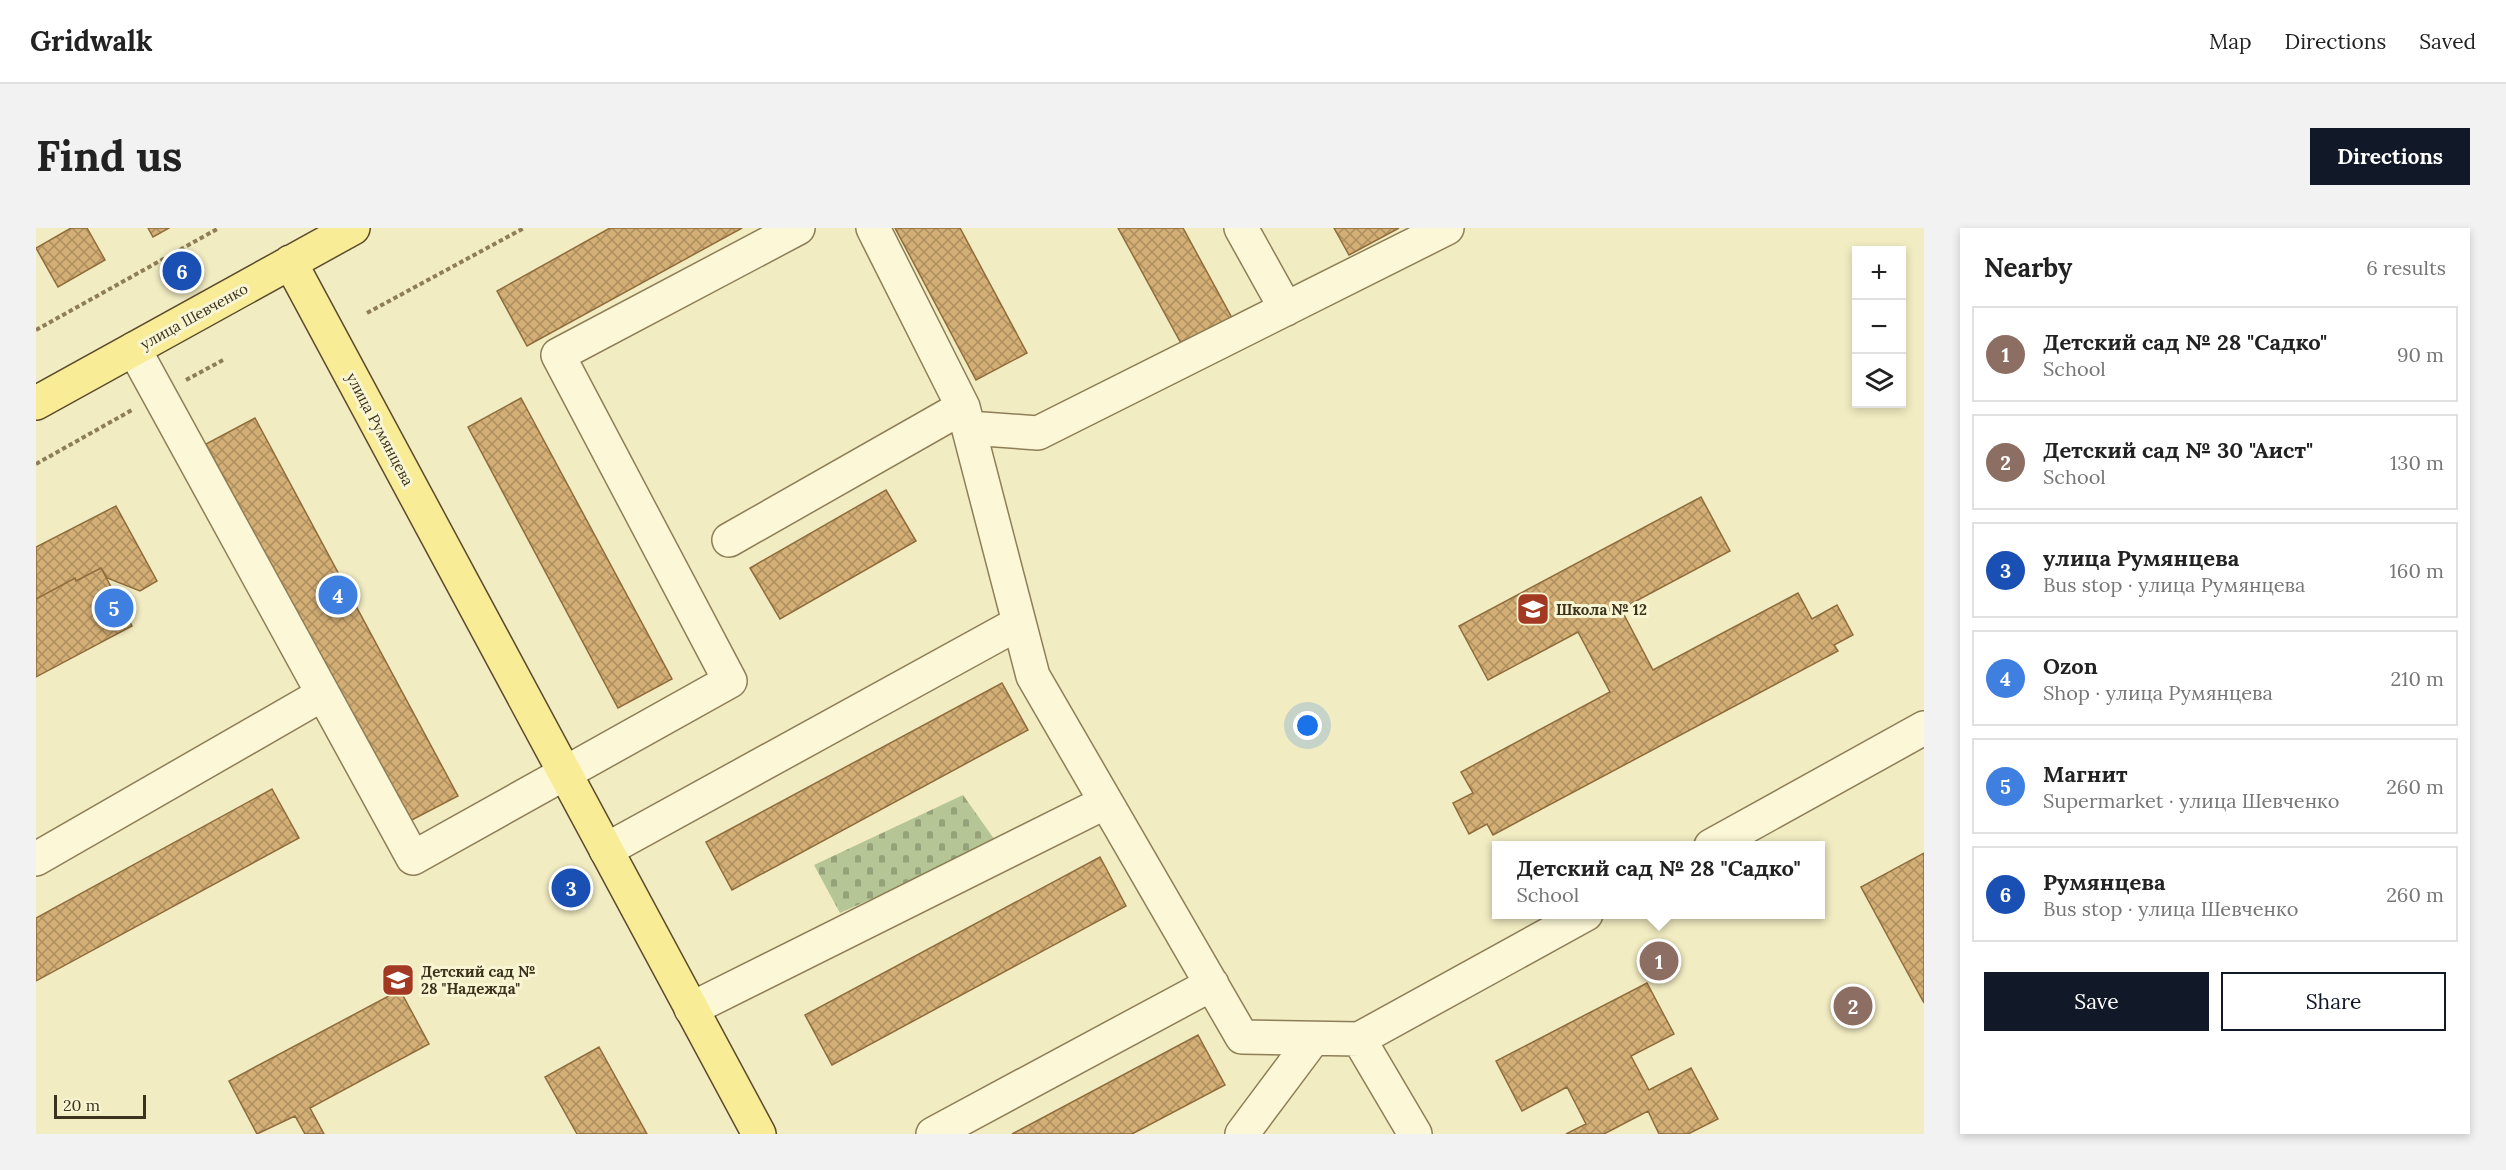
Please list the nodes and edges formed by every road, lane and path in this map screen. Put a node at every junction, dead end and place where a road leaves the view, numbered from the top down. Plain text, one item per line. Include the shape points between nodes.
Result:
1 (219, 228) edge
2 (353, 228) edge
3 (524, 228) edge
4 (798, 228) edge
5 (873, 228) edge
6 (1241, 228) edge
7 (1447, 228) edge
8 (290, 262) junction
9 (1286, 309) junction
10 (367, 313) dead end
11 (36, 330) edge
12 (134, 349) junction
13 (36, 403) edge
14 (966, 418) junction
15 (729, 540) dead end
16 (1019, 623) junction
17 (323, 694) junction
18 (1924, 728) edge
19 (564, 772) junction
20 (1106, 802) junction
21 (1720, 841) edge
22 (606, 850) junction
23 (36, 859) edge
24 (1579, 919) edge
25 (1212, 984) junction
26 (691, 1009) junction
27 (1313, 1039) junction
28 (1359, 1039) junction
29 (759, 1134) edge
30 (933, 1134) edge
31 (1242, 1134) edge
32 (1415, 1134) edge

1 - 11 path
2 - 8 main road, улица Шевченко
3 - 10 path
4 - 19 lane via 558,355 730,681
5 - 14 lane
6 - 9 lane
7 - 9 lane
8 - 12 main road, улица Шевченко
8 - 19 main road, улица Румянцева
9 - 14 lane via 1038,433
12 - 13 main road, улица Шевченко
12 - 17 lane
14 - 15 lane
14 - 16 lane
16 - 20 lane via 1033,676
16 - 22 lane
17 - 19 lane via 412,858
17 - 23 lane
18 - 21 lane
19 - 22 main road, улица Румянцева
20 - 25 lane
20 - 26 lane
22 - 26 main road, улица Румянцева
24 - 28 lane
25 - 27 lane via 1242,1037
25 - 30 lane
26 - 29 main road, улица Румянцева
27 - 28 lane
27 - 31 lane
28 - 32 lane

